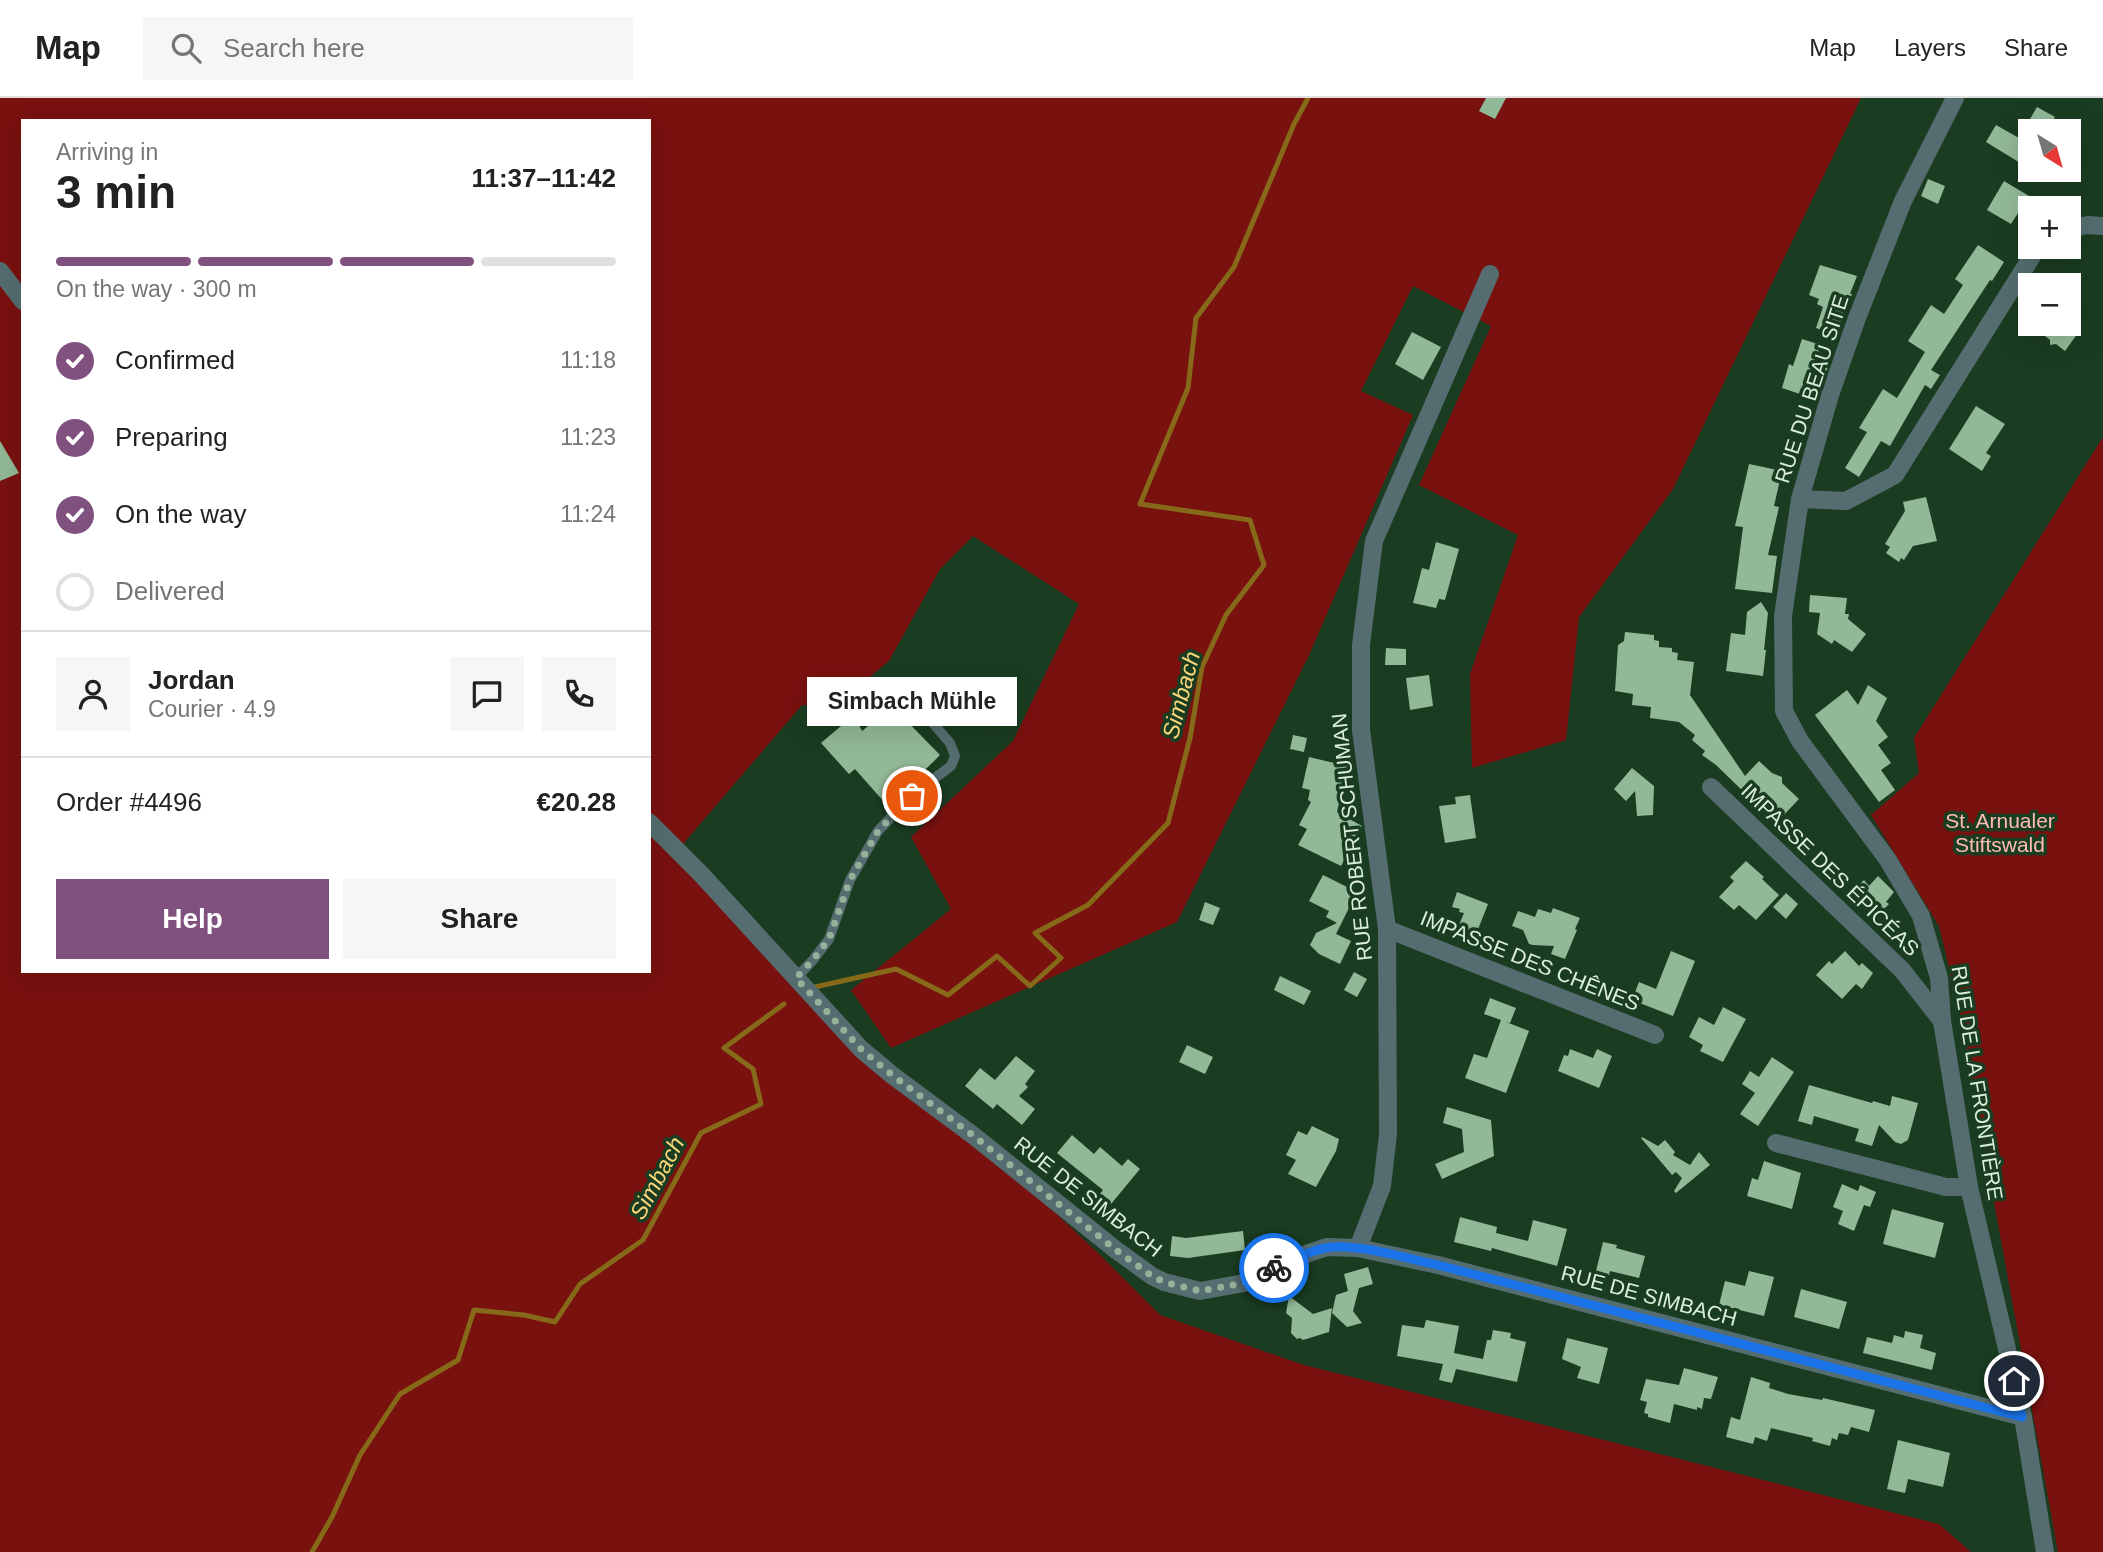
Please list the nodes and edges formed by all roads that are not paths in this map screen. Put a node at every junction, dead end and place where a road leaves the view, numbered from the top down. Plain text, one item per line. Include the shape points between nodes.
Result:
1 (1955, 98) edge
2 (2081, 226) edge
3 (2103, 226) edge
4 (2030, 259) edge
5 (0, 271) edge
6 (1490, 274) dead end
7 (21, 298) edge
8 (1800, 499) junction
9 (910, 697) dead end
10 (1784, 711) joint
11 (1711, 788) dead end
12 (651, 824) edge
13 (1387, 929) junction
14 (796, 978) junction
15 (1942, 1021) junction
16 (1655, 1035) dead end
17 (1776, 1143) dead end
18 (1969, 1187) junction
19 (1358, 1248) junction
20 (2022, 1417) junction
21 (2045, 1552) edge

1 - 8 street, RUE DU BEAU SITE via 1903,201 1857,318
2 - 3 street
4 - 8 street via 1895,475 1846,501
5 - 7 street
6 - 13 street, RUE ROBERT SCHUMAN via 1374,541 1361,645 1361,730
8 - 10 street, RUE DU BEAU SITE via 1783,616
9 - 14 lane via 950,743 955,756 951,766 912,796 878,831 850,880 829,939
10 - 15 street, RUE DE LA FRONTIÈRE via 1800,741 1888,860 1921,916 1939,978
11 - 15 street, IMPASSE DES ÉPICÉAS via 1902,970
12 - 14 street, RUE DE SIMBACH
13 - 16 street, IMPASSE DES CHÊNES
13 - 19 street, RUE ROBERT SCHUMAN via 1388,1134 1382,1186
14 - 19 street, RUE DE SIMBACH via 861,1049 892,1075 1116,1250 1164,1282 1200,1291 1244,1283 1327,1247
15 - 18 street, RUE DE LA FRONTIÈRE
17 - 18 street via 1946,1187
18 - 20 street, RUE DE LA FRONTIÈRE
19 - 20 street, RUE DE SIMBACH
20 - 21 street, RUE DE LA FRONTIÈRE

